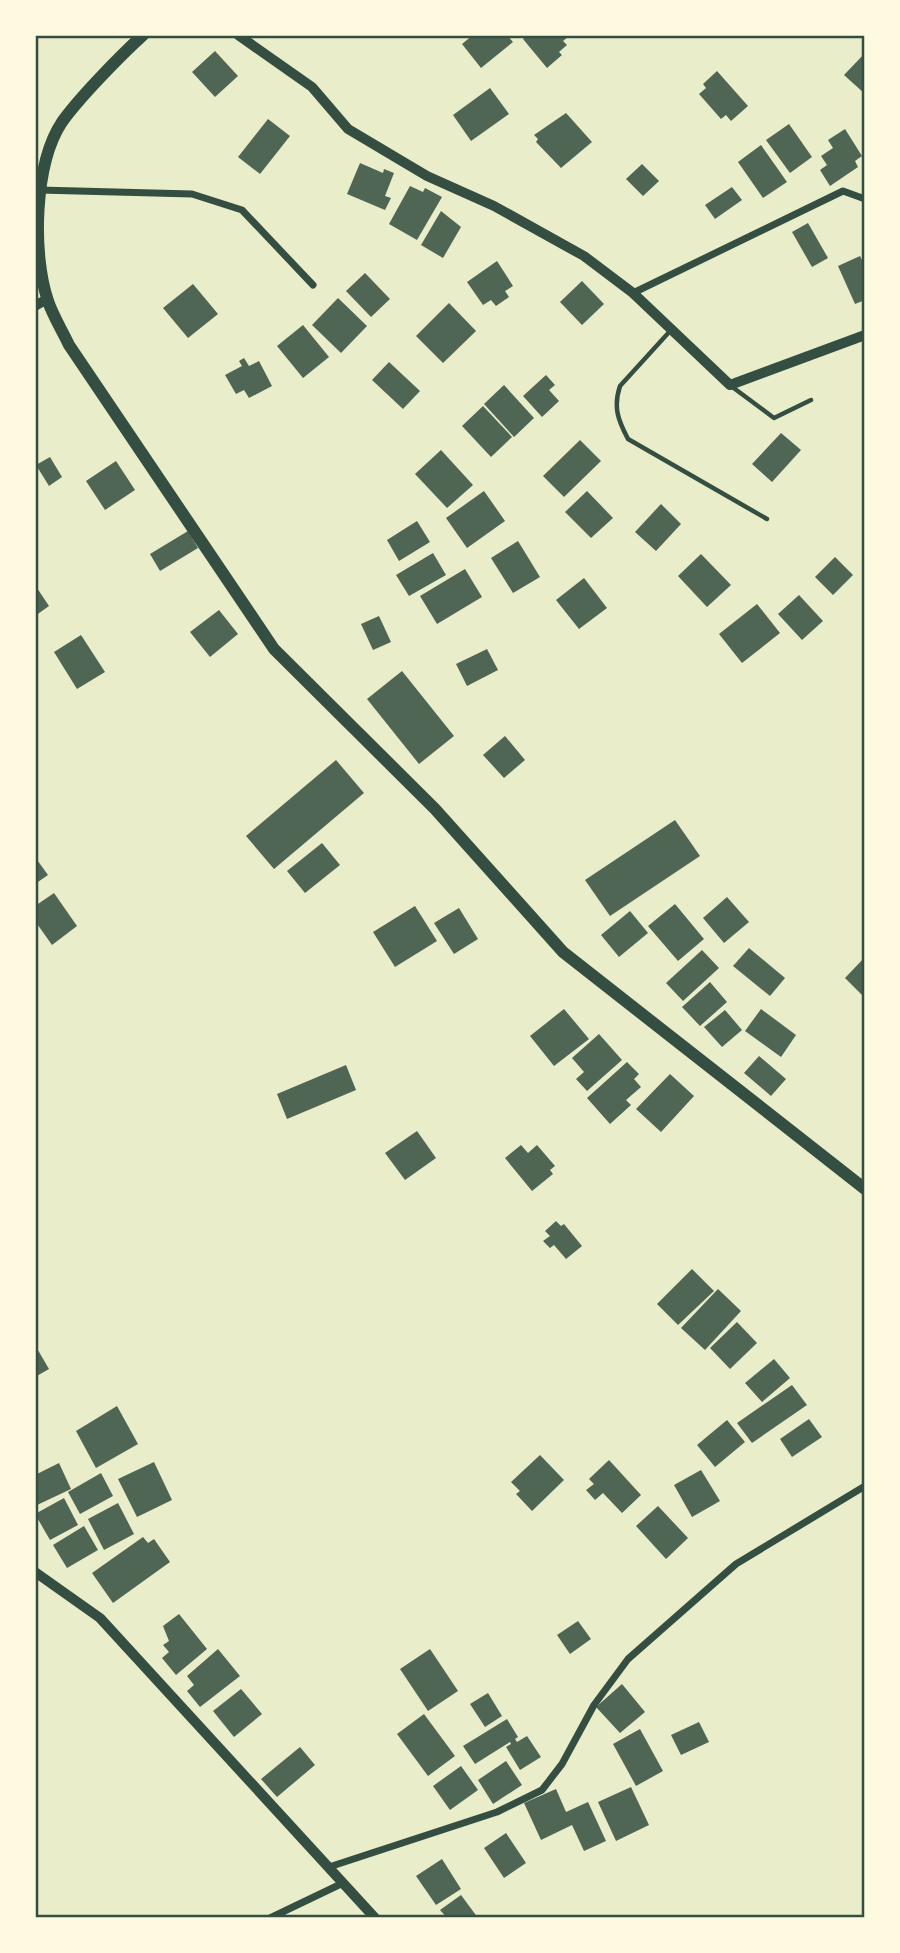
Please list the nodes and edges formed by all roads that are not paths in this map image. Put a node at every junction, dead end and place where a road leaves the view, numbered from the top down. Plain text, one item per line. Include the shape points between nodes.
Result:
1 (238, 35) edge
2 (139, 36) edge
3 (39, 190) junction
4 (865, 199) edge
5 (313, 285) dead end
6 (633, 293) junction
7 (47, 299) junction
8 (35, 306) edge
9 (672, 330) junction
10 (865, 335) edge
11 (730, 385) junction
12 (811, 400) dead end
13 (767, 519) dead end
14 (865, 1189) edge
15 (865, 1486) edge
16 (35, 1572) edge
17 (328, 1867) junction
18 (343, 1883) junction
19 (270, 1918) edge
20 (375, 1918) edge

1 - 6 street via 312,87 348,129 427,176 494,206 584,256
2 - 3 main road via 62,122 46,153
3 - 5 street via 192,194 242,210
3 - 7 main road via 39,239
4 - 6 street via 843,191
6 - 9 street
7 - 8 street
7 - 14 main road via 87,374 274,649 435,809 564,952
9 - 11 street
9 - 13 lane via 620,386 617,419 628,439
10 - 11 street
11 - 12 lane via 775,418
15 - 17 street via 736,1564 628,1658 542,1790 497,1812
16 - 17 street via 100,1618
17 - 18 street
18 - 19 street
18 - 20 street

